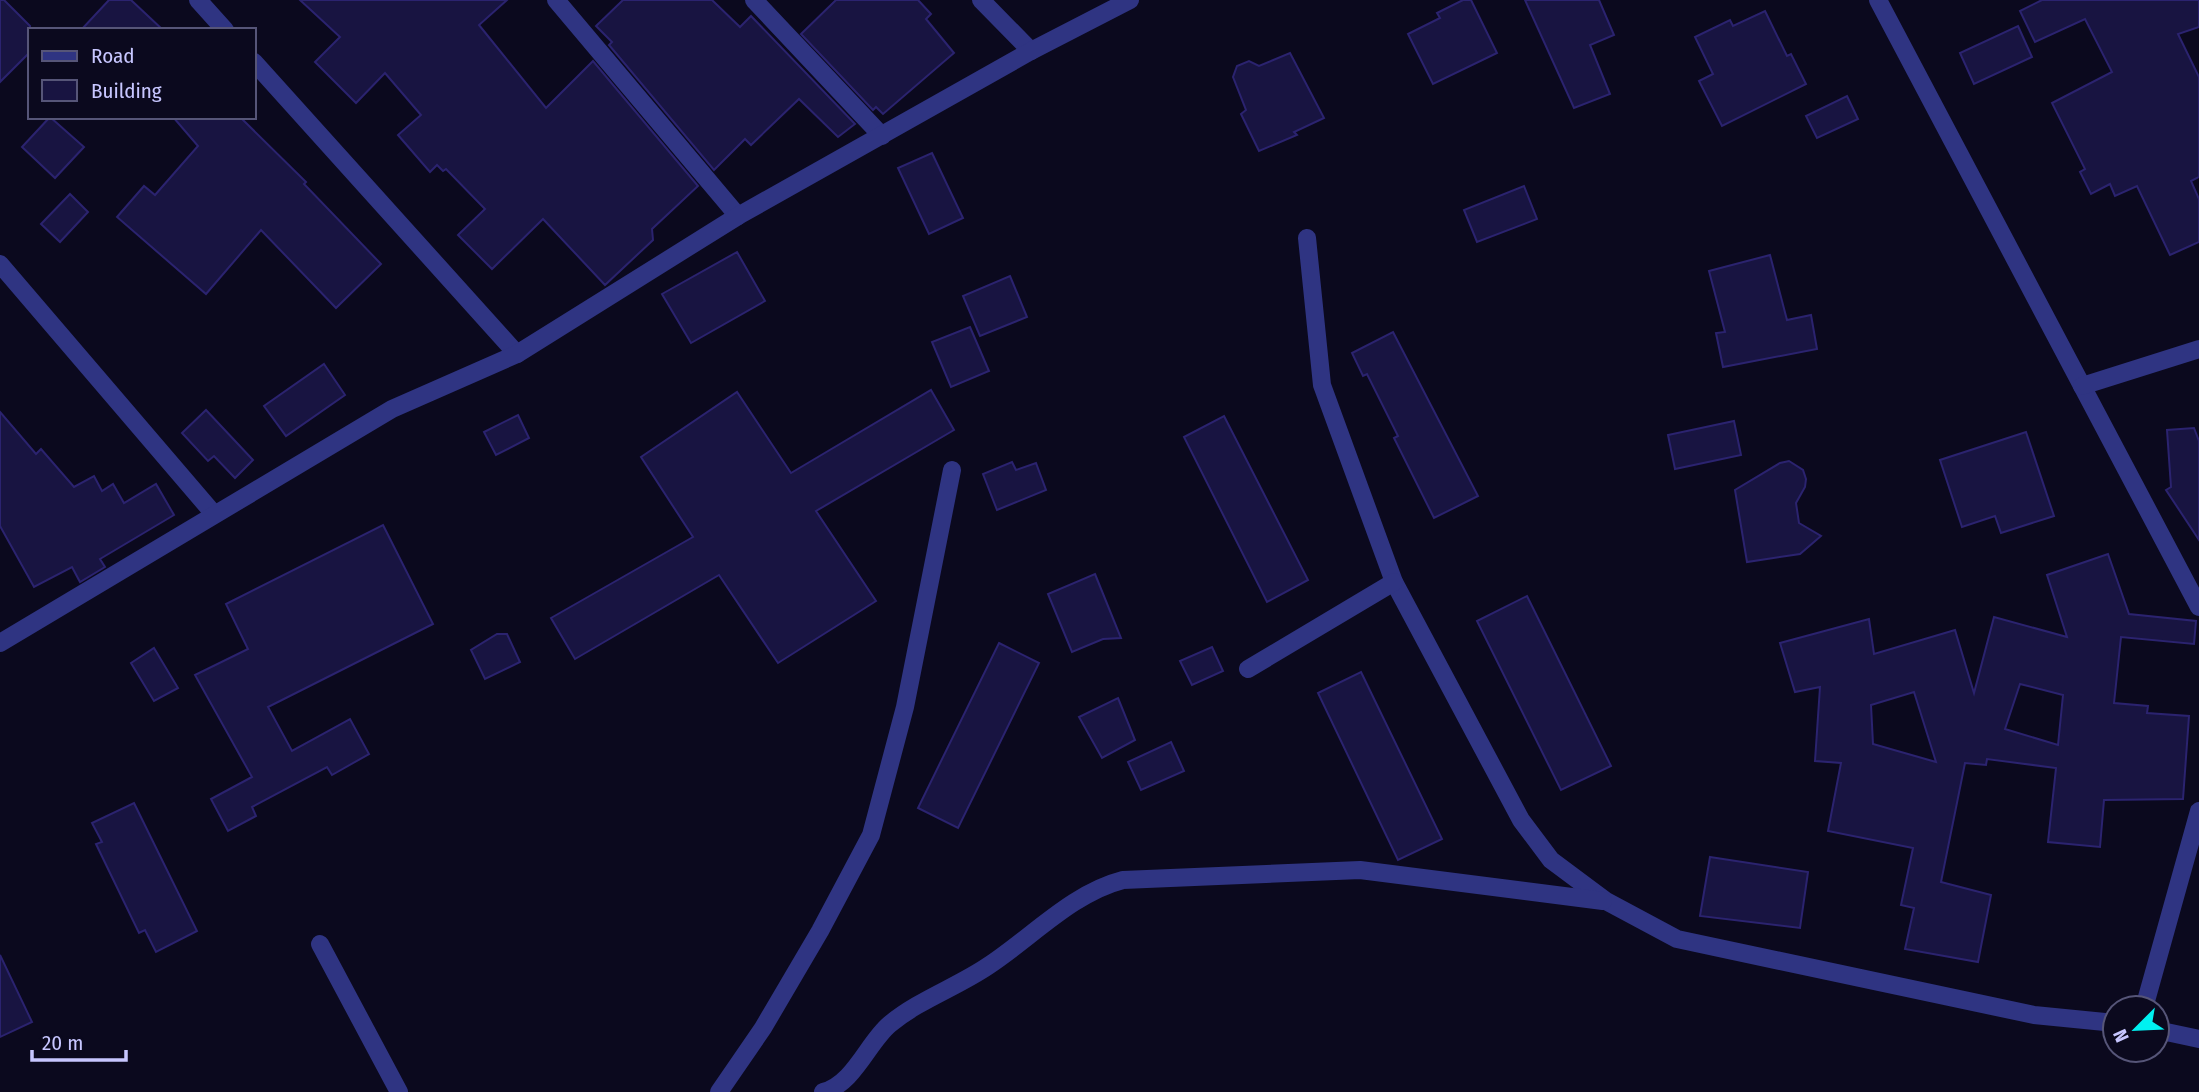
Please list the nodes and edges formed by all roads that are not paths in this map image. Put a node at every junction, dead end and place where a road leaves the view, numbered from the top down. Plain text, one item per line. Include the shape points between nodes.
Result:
1 (198, 0) edge
2 (754, 0) edge
3 (981, 0) edge
4 (1130, 0) edge
5 (1878, 0) edge
6 (566, 3) edge
7 (223, 28) edge
8 (1031, 51) junction
9 (256, 64) edge
10 (881, 136) junction
11 (738, 216) junction
12 (1307, 238) dead end
13 (0, 264) edge
14 (2199, 349) edge
15 (517, 354) junction
16 (2082, 386) junction
17 (952, 470) dead end
18 (214, 514) junction
19 (1394, 582) junction
20 (2199, 607) edge
21 (0, 643) edge
22 (1248, 669) dead end
23 (2199, 811) edge
24 (1605, 901) junction
25 (320, 944) dead end
26 (2148, 994) edge
27 (2101, 1022) edge
28 (2171, 1033) edge
29 (2199, 1039) edge
30 (399, 1092) edge
31 (719, 1092) edge
32 (727, 1092) edge
33 (824, 1092) edge

1 - 7 street
2 - 10 street
3 - 8 street
4 - 8 street
5 - 16 street
6 - 11 street
8 - 10 street
9 - 15 street
10 - 11 street
11 - 15 street
12 - 19 street via 1322,385
13 - 18 street
14 - 16 street
15 - 18 street via 392,409
16 - 20 street
17 - 31 street via 905,707 871,835 801,963
18 - 21 street
19 - 22 street
19 - 24 street via 1521,820 1551,860
23 - 26 street
24 - 27 street via 1677,939 2035,1015
24 - 33 street via 1360,870 1123,880 1099,886 987,967 890,1024 860,1061
25 - 30 street
28 - 29 street
31 - 32 street

